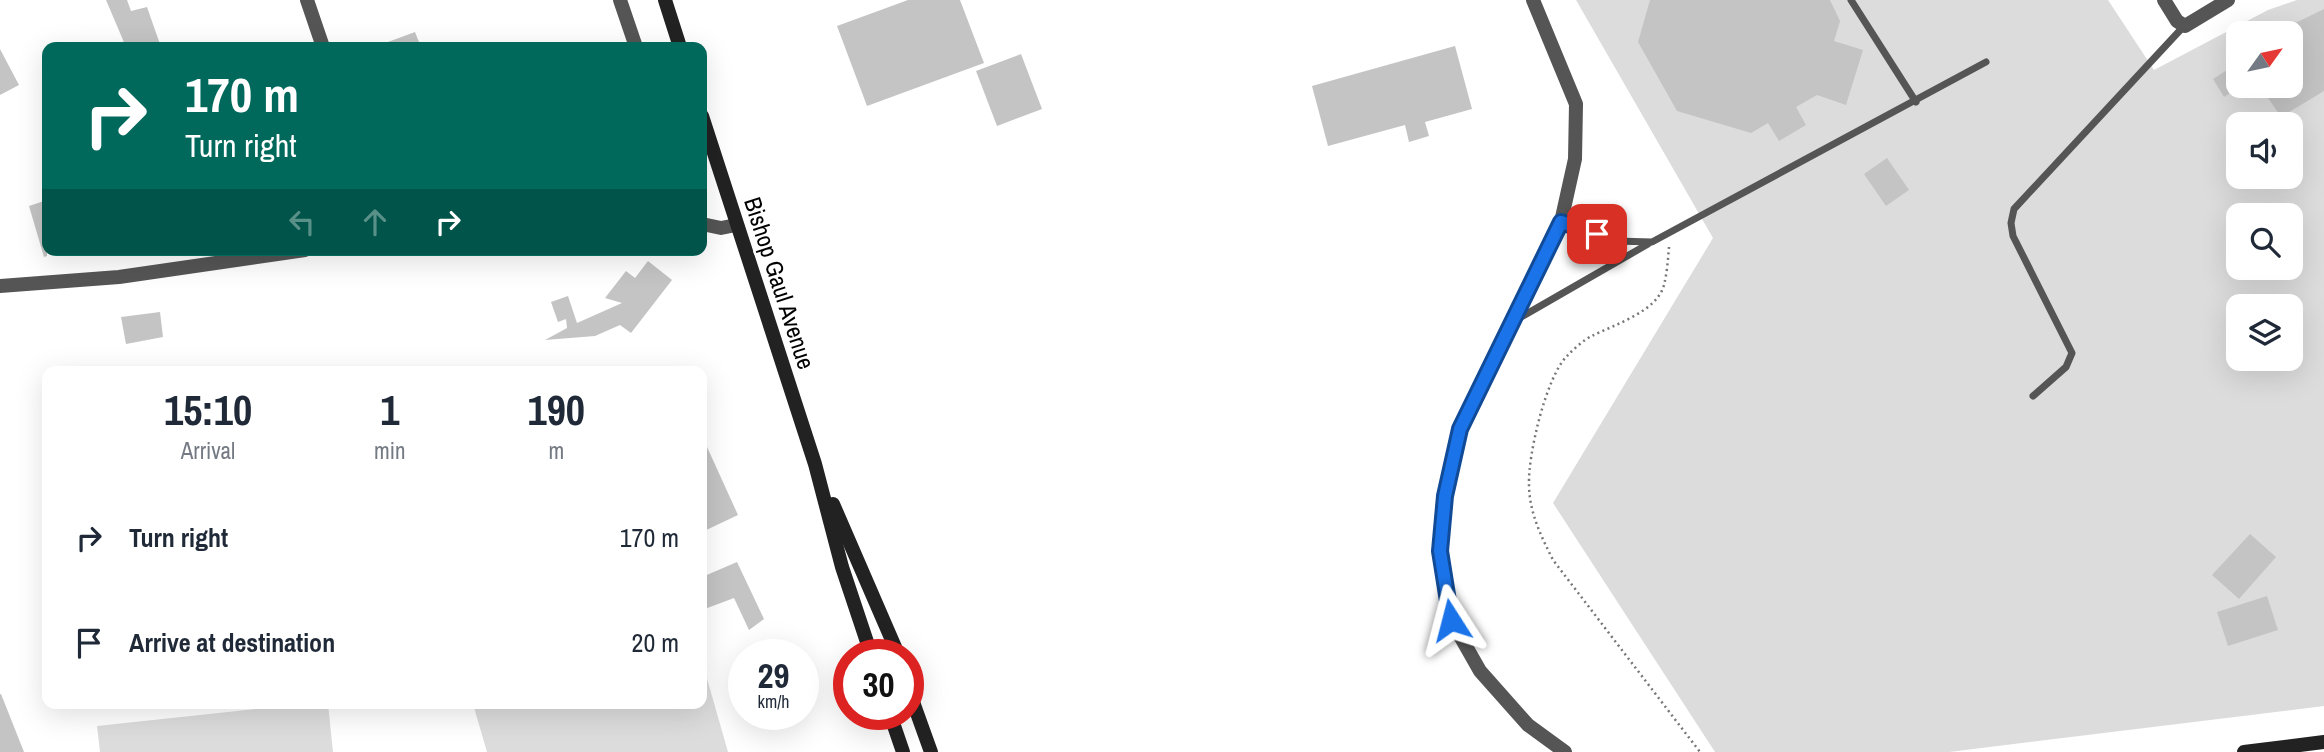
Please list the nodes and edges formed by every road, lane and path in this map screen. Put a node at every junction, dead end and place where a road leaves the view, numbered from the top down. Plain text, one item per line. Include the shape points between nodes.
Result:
1 (307, 0) edge
2 (620, 0) edge
3 (665, 0) edge
4 (1533, 0) edge
5 (1851, 0) edge
6 (2164, 0) edge
7 (2228, 0) edge
8 (2185, 26) junction
9 (321, 42) edge
10 (634, 42) edge
11 (678, 42) edge
12 (1986, 62) dead end
13 (1916, 102) junction
14 (707, 132) edge
15 (1561, 222) junction
16 (707, 225) edge
17 (736, 225) junction
18 (1671, 233) junction
19 (1652, 242) junction
20 (262, 256) edge
21 (0, 286) edge
22 (1514, 321) junction
23 (2033, 396) dead end
24 (815, 464) junction
25 (866, 639) edge
26 (891, 639) edge
27 (924, 722) edge
28 (895, 730) edge
29 (923, 730) edge
30 (2324, 743) edge
31 (2293, 749) edge
32 (903, 752) edge
33 (931, 752) edge
34 (941, 752) edge
35 (1565, 752) edge
36 (1700, 752) edge
37 (2244, 752) edge

1 - 9 street
2 - 10 street
3 - 11 main road
4 - 15 street via 1576,104 1575,159
5 - 13 lane
6 - 8 street
7 - 8 street
8 - 23 lane via 2014,209 2013,236 2072,353 2066,367
12 - 13 lane
13 - 18 lane
14 - 17 main road, Bishop Gaul Avenue
15 - 19 lane via 1615,241
15 - 22 street
16 - 17 street
17 - 24 main road, Bishop Gaul Avenue
18 - 19 lane
18 - 36 path via 1664,288 1628,321 1589,337 1564,359 1551,383 1529,484 1536,527 1553,561
19 - 22 lane
20 - 21 street via 119,276
22 - 35 street via 1460,429 1445,496 1440,551 1451,620 1479,671 1528,725
24 - 25 main road, Bishop Gaul Avenue
24 - 26 main road, Bishop Gaul Avenue
27 - 34 main road
28 - 32 main road
29 - 33 main road
30 - 31 main road
31 - 37 main road

